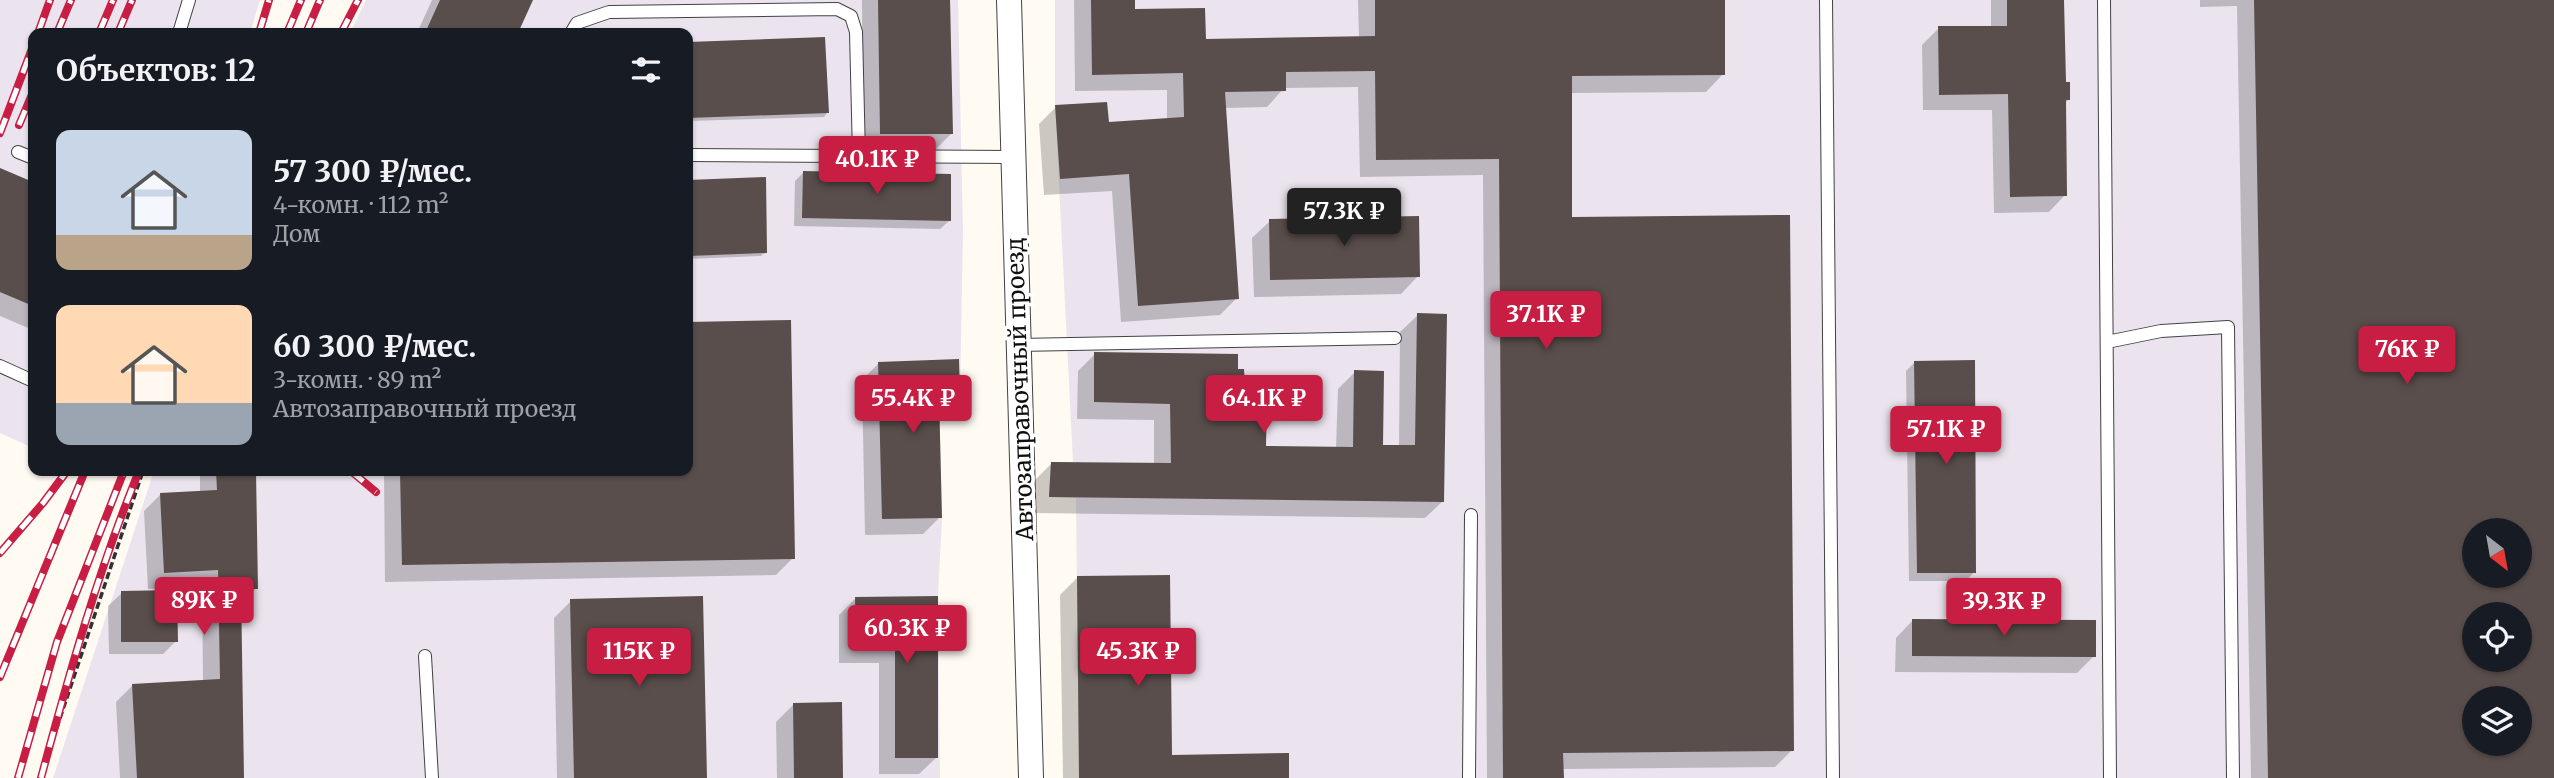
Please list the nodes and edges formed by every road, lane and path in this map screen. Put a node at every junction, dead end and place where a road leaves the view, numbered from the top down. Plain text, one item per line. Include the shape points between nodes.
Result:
1 (189, 0) edge
2 (1009, 0) edge
3 (1826, 0) edge
4 (2104, 0) edge
5 (181, 28) edge
6 (574, 28) edge
7 (18, 152) dead end
8 (693, 155) edge
9 (28, 156) edge
10 (859, 156) junction
11 (1013, 157) junction
12 (1395, 338) dead end
13 (2107, 342) junction
14 (1018, 345) junction
15 (0, 366) edge
16 (28, 379) edge
17 (141, 476) edge
18 (1471, 515) dead end
19 (425, 656) dead end
20 (40, 778) edge
21 (432, 778) edge
22 (1031, 778) edge
23 (1469, 778) edge
24 (1833, 778) edge
25 (2110, 778) edge
26 (2233, 778) edge

1 - 5 lane
2 - 11 street, Автозаправочный проезд
3 - 24 lane
4 - 13 lane
6 - 10 lane via 609,12 837,9 850,16 856,32
7 - 9 lane
8 - 10 lane
10 - 11 lane
11 - 14 street, Автозаправочный проезд
12 - 14 lane
13 - 25 lane
13 - 26 lane via 2161,331 2228,327
14 - 22 street, Автозаправочный проезд
15 - 16 lane
17 - 20 path
18 - 23 lane
19 - 21 lane

